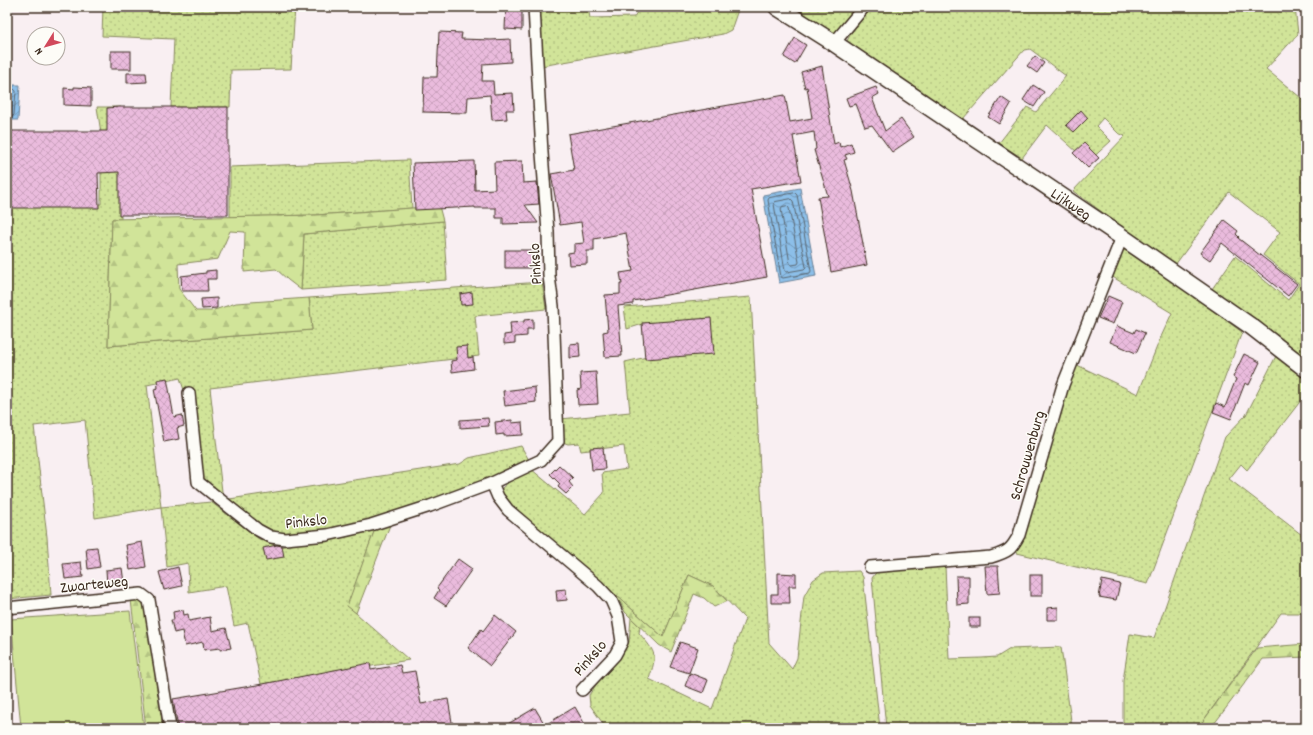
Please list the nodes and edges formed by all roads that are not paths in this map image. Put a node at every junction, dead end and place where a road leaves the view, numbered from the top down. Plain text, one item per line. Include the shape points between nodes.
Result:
1 (534, 7) edge
2 (777, 7) edge
3 (864, 7) edge
4 (834, 43) junction
5 (1122, 237) junction
6 (1306, 369) edge
7 (189, 393) dead end
8 (492, 483) junction
9 (870, 566) dead end
10 (7, 608) edge
11 (582, 690) dead end
12 (170, 728) edge

1 - 8 street, Pinkslo via 549,276 553,306 558,441 541,460
2 - 4 street, Lijkweg
3 - 4 street
4 - 5 street, Lijkweg
5 - 6 street, Lijkweg via 1252,327
5 - 9 street, Schrouwenburg via 1063,385 1020,535 1013,545 1005,553 991,557
7 - 8 street, Pinkslo via 198,482 258,530 271,537 285,539 327,535 371,525
8 - 11 street, Pinkslo via 508,510 598,586 611,600 618,616 622,642 614,655
10 - 12 street, Zwarteweg via 141,594 149,600

